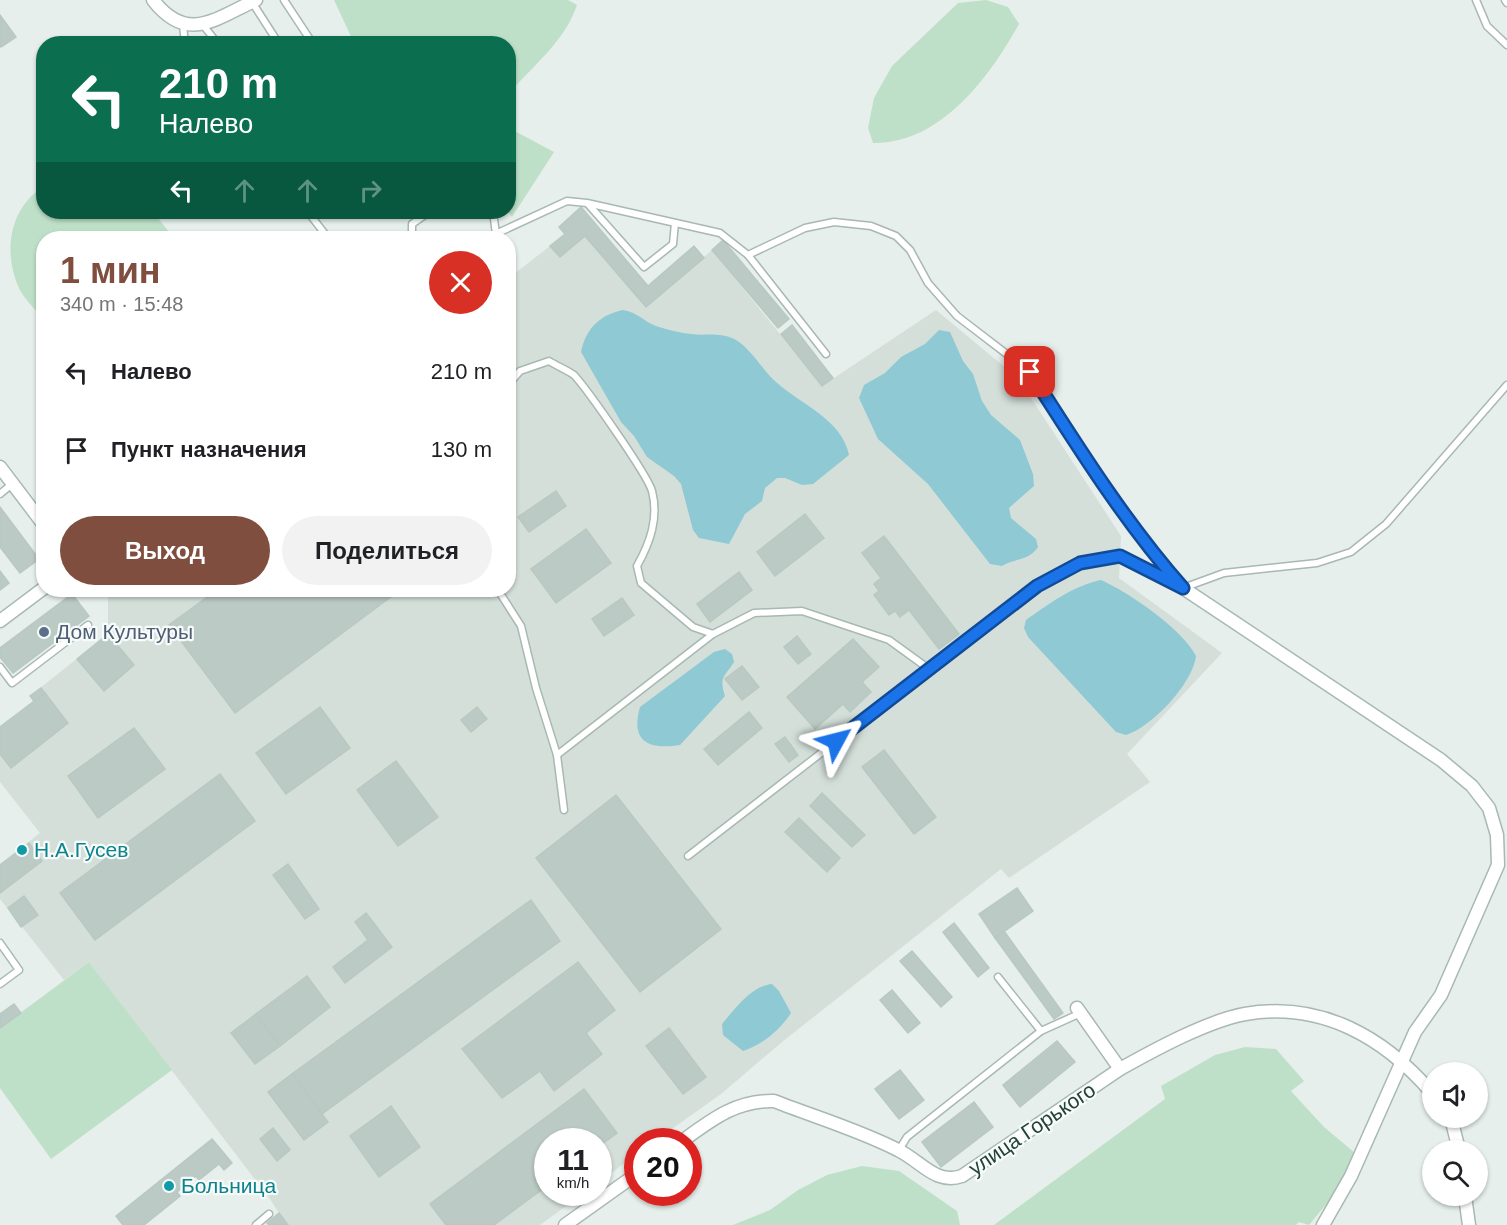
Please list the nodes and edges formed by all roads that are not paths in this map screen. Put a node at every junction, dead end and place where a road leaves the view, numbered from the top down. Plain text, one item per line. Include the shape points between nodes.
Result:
1 (153, 0) edge
2 (284, 0) edge
3 (1476, 0) edge
4 (254, 1) edge
5 (183, 25) junction
6 (203, 25) junction
7 (184, 36) edge
8 (212, 36) edge
9 (274, 36) edge
10 (308, 36) edge
11 (1507, 45) edge
12 (587, 203) junction
13 (313, 219) edge
14 (419, 219) edge
15 (675, 223) junction
16 (323, 231) edge
17 (412, 231) edge
18 (502, 231) edge
19 (748, 255) junction
20 (826, 354) dead end
21 (516, 375) edge
22 (1507, 385) edge
23 (0, 467) edge
24 (12, 484) junction
25 (0, 494) edge
26 (36, 515) edge
27 (1183, 588) junction
28 (36, 594) edge
29 (502, 597) edge
30 (0, 621) edge
31 (88, 626) dead end
32 (713, 634) junction
33 (0, 668) edge
34 (929, 669) junction
35 (557, 755) junction
36 (564, 810) dead end
37 (688, 856) dead end
38 (0, 943) edge
39 (998, 977) dead end
40 (0, 984) edge
41 (1079, 1011) joint
42 (1041, 1031) junction
43 (1401, 1062) junction
44 (1120, 1069) junction
45 (1422, 1083) edge
46 (702, 1128) edge
47 (899, 1150) junction
48 (624, 1183) edge
49 (1466, 1206) edge
50 (269, 1214) dead end
51 (256, 1225) edge
52 (565, 1225) edge
53 (1323, 1225) edge
54 (1468, 1225) edge

1 - 5 street via 169,18
2 - 10 lane
3 - 11 lane via 1487,26
4 - 6 street
4 - 9 lane
5 - 6 street
5 - 7 lane
6 - 8 lane
12 - 15 lane
12 - 15 lane via 644,267 672,244
12 - 18 lane via 567,201
13 - 16 lane
14 - 17 lane via 412,224
15 - 19 lane via 720,233
19 - 20 lane
19 - 27 lane via 805,228 834,222 871,226 896,236 910,250 928,284 957,316 1030,372 1107,492
21 - 32 lane via 520,370 549,361 573,375 631,455 651,490 655,514 649,545 637,566 640,583 693,627
22 - 27 lane via 1386,524 1351,552 1317,564 1224,573
23 - 24 street
24 - 25 lane
24 - 26 street
27 - 34 lane via 1120,556 1080,563 1037,586
27 - 43 street via 1441,760 1472,786 1489,808 1497,835 1498,865 1441,995 1414,1032
28 - 30 street
29 - 35 lane via 521,626
31 - 33 lane via 12,683
32 - 34 lane via 754,614 802,611 889,640
32 - 35 lane
34 - 37 lane
35 - 36 lane
38 - 40 lane via 19,970
39 - 42 lane
41 - 42 lane
41 - 44 street
42 - 47 lane via 908,1137
43 - 44 street via 1375,1040 1320,1016 1278,1010 1242,1014
43 - 45 street
43 - 53 street via 1351,1176
44 - 47 street, улица Горького via 950,1181
46 - 47 street, улица Горького via 731,1108 755,1101 774,1101
48 - 52 street
49 - 54 street
50 - 51 lane

